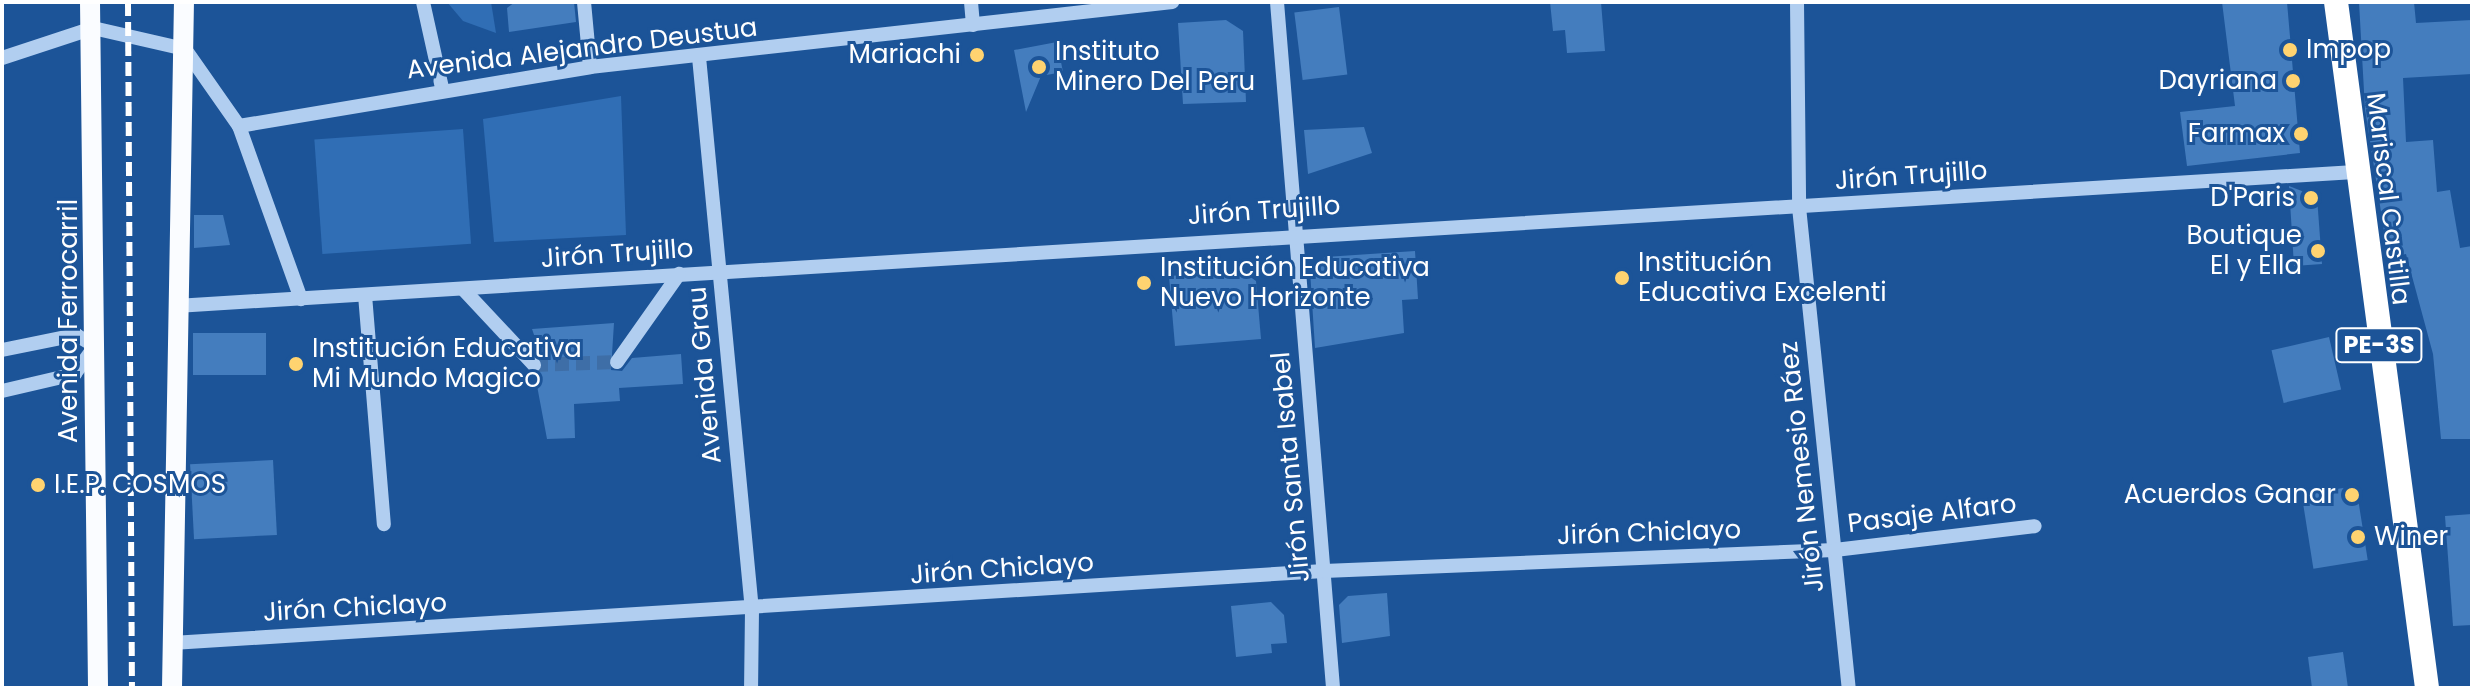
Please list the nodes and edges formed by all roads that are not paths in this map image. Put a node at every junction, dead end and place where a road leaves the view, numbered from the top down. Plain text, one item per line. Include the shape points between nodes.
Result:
1 (90, 2) edge
2 (184, 2) edge
3 (423, 2) edge
4 (584, 2) edge
5 (971, 2) edge
6 (1172, 2) edge
7 (1277, 2) edge
8 (1797, 2) edge
9 (2336, 2) edge
10 (973, 25) junction
11 (93, 28) junction
12 (185, 49) junction
13 (699, 57) junction
14 (2, 58) edge
15 (590, 67) junction
16 (442, 88) junction
17 (239, 126) junction
18 (2355, 172) junction
19 (1799, 207) junction
20 (1296, 233) junction
21 (720, 271) junction
22 (679, 274) junction
23 (463, 289) junction
24 (365, 295) junction
25 (301, 299) junction
26 (176, 306) junction
27 (95, 312) junction
28 (76, 335) junction
29 (95, 346) junction
30 (2, 350) edge
31 (617, 362) dead end
32 (534, 365) dead end
33 (75, 374) junction
34 (96, 390) junction
35 (2, 391) edge
36 (384, 524) dead end
37 (2035, 526) dead end
38 (1835, 550) junction
39 (1324, 571) junction
40 (752, 610) junction
41 (172, 643) junction
42 (98, 688) edge
43 (172, 688) edge
44 (751, 688) edge
45 (1333, 688) edge
46 (1849, 688) edge
47 (2427, 688) edge

1 - 11 main road, Avenida Ferrocarril
2 - 12 main road
3 - 16 street
4 - 15 street
5 - 10 street
6 - 10 street, Avenida Alejandro Deustua
7 - 20 street, Jirón Santa Isabel
8 - 19 street, Jirón Nemesio Ráez
9 - 18 highway, Mariscal Castilla / PE-3S
10 - 13 street, Avenida Alejandro Deustua
11 - 12 street
11 - 14 street
11 - 27 main road, Avenida Ferrocarril
12 - 17 street
12 - 26 main road
13 - 15 street, Avenida Alejandro Deustua
13 - 21 street, Avenida Grau
15 - 16 street, Avenida Alejandro Deustua
16 - 17 street, Avenida Alejandro Deustua
17 - 25 street
18 - 19 street, Jirón Trujillo
18 - 47 highway, Mariscal Castilla / PE-3S
19 - 20 street, Jirón Trujillo
19 - 38 street, Jirón Nemesio Ráez
20 - 21 street, Jirón Trujillo
20 - 39 street, Jirón Santa Isabel
21 - 22 street, Jirón Trujillo
21 - 40 street, Avenida Grau
22 - 23 street, Jirón Trujillo
22 - 31 street
23 - 24 street, Jirón Trujillo
23 - 32 street
24 - 25 street, Jirón Trujillo
24 - 36 street
25 - 26 street, Jirón Trujillo
26 - 41 main road
27 - 28 street
27 - 29 main road, Avenida Ferrocarril
28 - 29 street
28 - 30 street
29 - 33 street
29 - 34 main road, Avenida Ferrocarril
33 - 34 street
33 - 35 street
34 - 42 main road, Avenida Ferrocarril
37 - 38 street, Pasaje Alfaro
38 - 39 street, Jirón Chiclayo
38 - 46 street, Jirón Nemesio Ráez
39 - 40 street, Jirón Chiclayo
39 - 45 street, Jirón Santa Isabel
40 - 41 street, Jirón Chiclayo
40 - 44 street, Avenida Grau
41 - 43 main road

